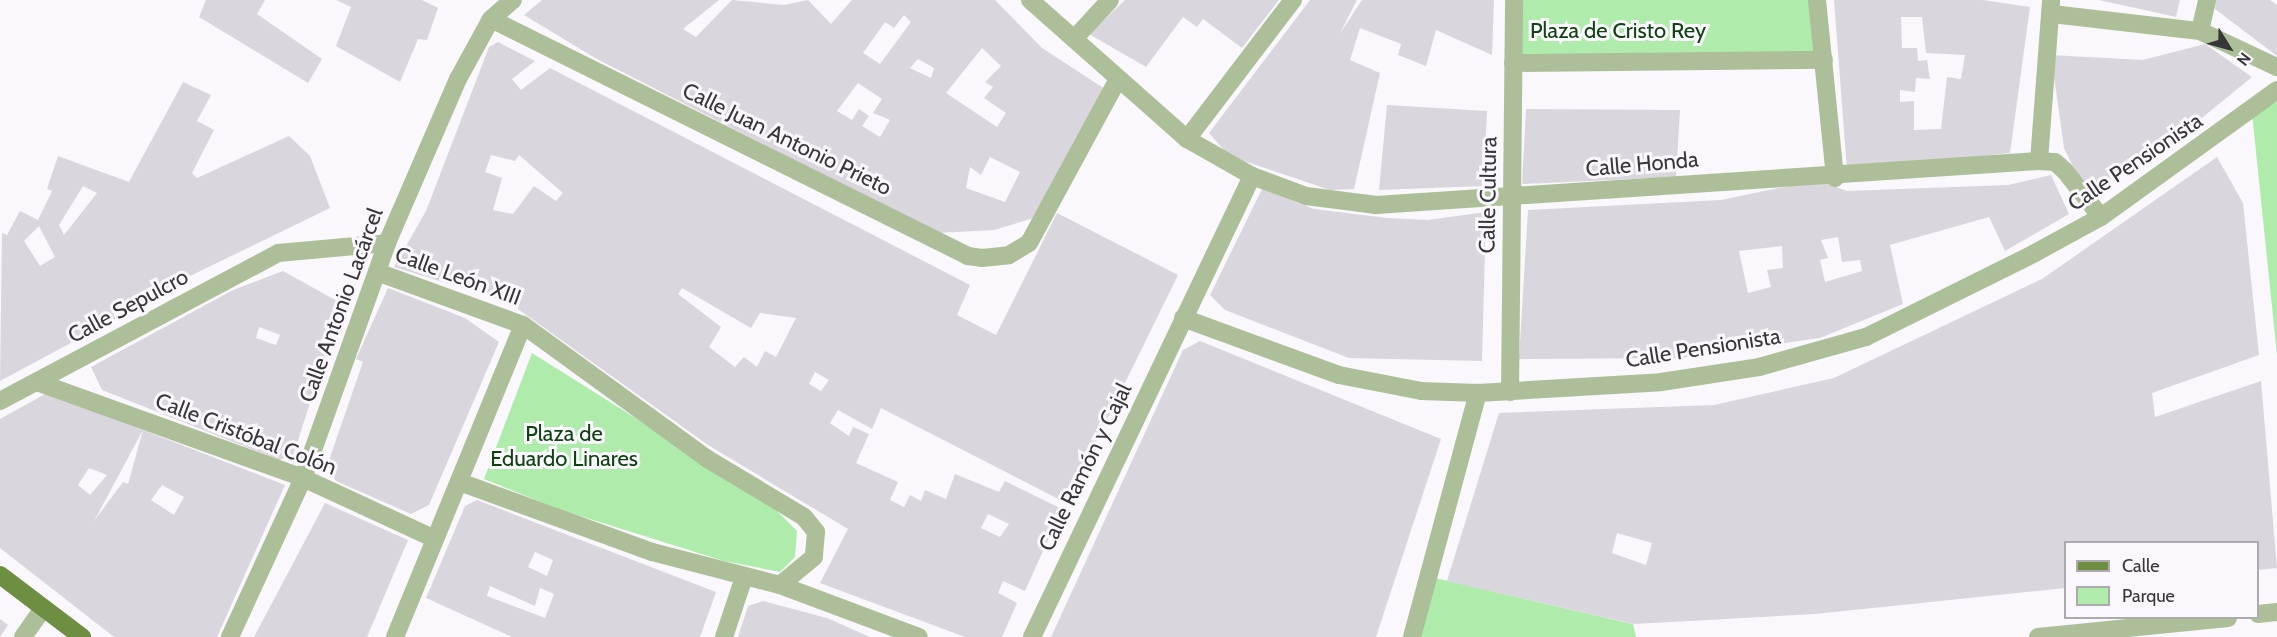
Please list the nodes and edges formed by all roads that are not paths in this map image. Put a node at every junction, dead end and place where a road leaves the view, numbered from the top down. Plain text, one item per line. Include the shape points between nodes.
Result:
1 (513, 0) edge
2 (1030, 0) edge
3 (1110, 0) edge
4 (1293, 0) edge
5 (1514, 0) edge
6 (1817, 0) edge
7 (2207, 0) edge
8 (2051, 7) edge
9 (491, 20) junction
10 (2200, 31) junction
11 (1074, 39) junction
12 (1824, 60) junction
13 (1513, 63) junction
14 (2277, 67) edge
15 (1117, 81) junction
16 (2277, 90) edge
17 (1187, 139) junction
18 (2039, 161) junction
19 (1252, 176) junction
20 (1835, 178) junction
21 (1511, 198) junction
22 (2101, 217) junction
23 (387, 243) junction
24 (377, 272) junction
25 (1183, 318) junction
26 (523, 325) junction
27 (37, 382) junction
28 (1510, 392) junction
29 (1478, 393) junction
30 (0, 400) edge
31 (303, 478) junction
32 (460, 482) junction
33 (435, 539) junction
34 (0, 575) edge
35 (744, 577) junction
36 (780, 585) junction
37 (43, 608) junction
38 (2277, 612) edge
39 (2259, 614) edge
40 (2218, 619) edge
41 (23, 637) edge
42 (82, 637) edge
43 (231, 637) edge
44 (395, 637) edge
45 (724, 637) edge
46 (919, 637) edge
47 (1032, 637) edge
48 (1412, 637) edge
49 (2038, 637) edge

1 - 9 street, Calle Antonio Lacárcel
2 - 11 street, Calle Honda
3 - 11 street
4 - 17 street
5 - 13 street, Calle Cultura
6 - 12 street
7 - 10 street
8 - 10 street
8 - 18 street
9 - 15 street, Calle Juan Antonio Prieto via 968,256 1009,255 1029,243
9 - 23 street, Calle Antonio Lacárcel via 458,79
10 - 14 street
11 - 15 street, Calle Honda
12 - 13 street
12 - 20 street
13 - 21 street, Calle Cultura
15 - 17 street, Calle Honda
16 - 22 street, Calle Pensionista
17 - 19 street, Calle Honda
18 - 20 street, Calle Honda
18 - 22 street, Calle Honda via 2055,162 2065,171
19 - 21 street, Calle Honda via 1306,196 1376,205
19 - 25 street, Calle Ramón y Cajal
20 - 21 street, Calle Honda
21 - 28 street, Calle Cultura
22 - 28 street, Calle Pensionista via 1866,337 1759,368 1661,382
23 - 24 street, Calle Antonio Lacárcel
23 - 27 street, Calle Sepulcro via 278,253
24 - 26 street, Calle León XIII
24 - 31 street, Calle Antonio Lacárcel
25 - 29 street, Calle Pensionista via 1339,375 1421,391
25 - 47 street, Calle Ramón y Cajal
26 - 32 street
26 - 36 street via 706,458 804,517 816,532 814,557
27 - 30 street, Calle Sepulcro
27 - 31 street, Calle Cristóbal Colón
28 - 29 street, Calle Pensionista
29 - 48 street
31 - 33 street, Calle Cristóbal Colón
31 - 43 street, Calle Antonio Lacárcel
32 - 33 street
32 - 35 street via 652,552
33 - 44 street
34 - 37 main road
35 - 36 street
35 - 45 street
36 - 46 street
37 - 41 street
37 - 42 main road
38 - 39 street
40 - 49 street

